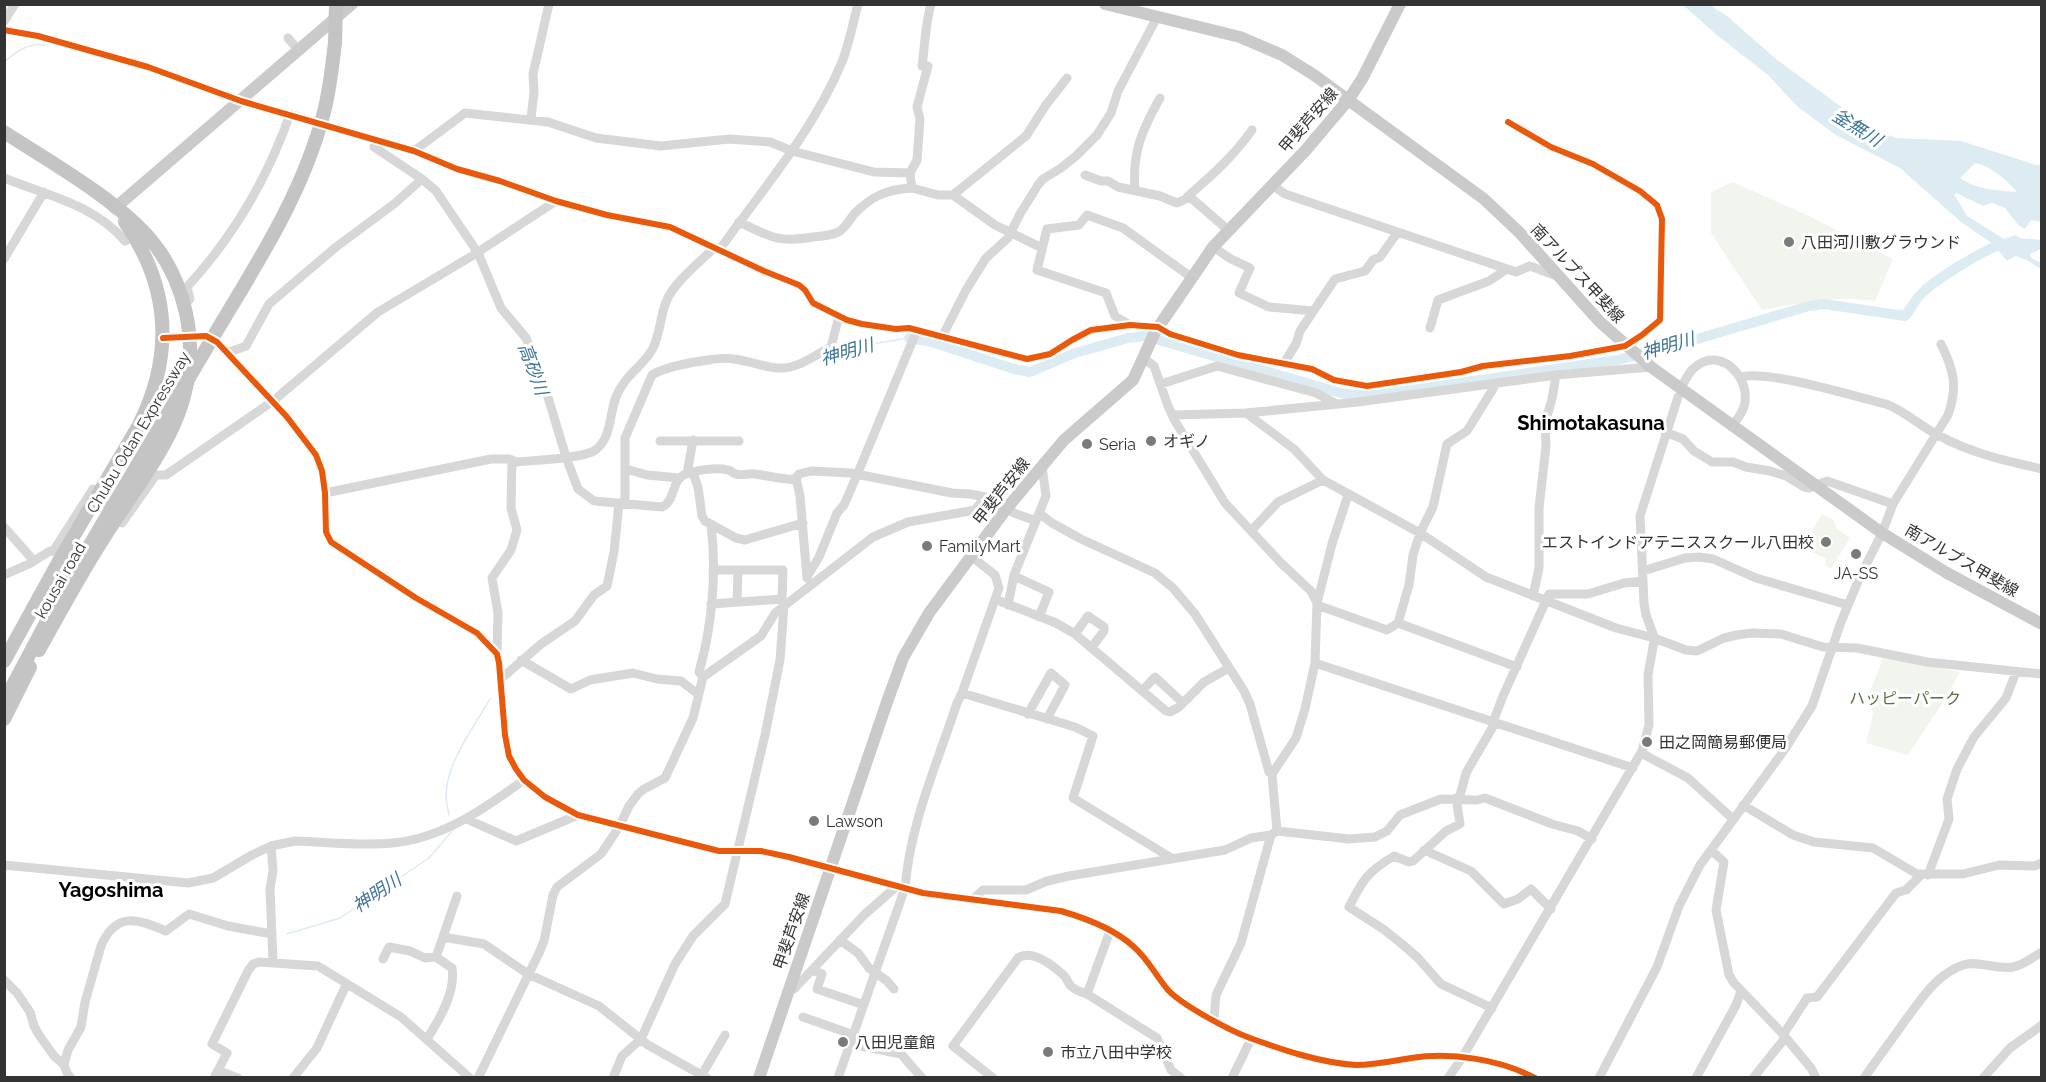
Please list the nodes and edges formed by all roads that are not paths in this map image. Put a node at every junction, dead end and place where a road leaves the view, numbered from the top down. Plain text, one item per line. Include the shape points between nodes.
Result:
1 (15, 4) edge
2 (336, 4) edge
3 (352, 4) edge
4 (549, 4) edge
5 (858, 4) edge
6 (931, 4) edge
7 (1105, 4) edge
8 (1400, 4) edge
9 (1153, 15) junction
10 (4, 21) edge
11 (4, 30) edge
12 (288, 38) dead end
13 (298, 51) junction
14 (1067, 78) dead end
15 (1160, 98) dead end
16 (1349, 99) junction
17 (241, 101) junction
18 (531, 119) junction
19 (1508, 122) dead end
20 (332, 128) tunnel mouth
21 (1251, 130) dead end
22 (4, 132) edge
23 (377, 140) junction
24 (414, 151) junction
25 (792, 151) junction
26 (910, 173) junction
27 (1084, 175) dead end
28 (4, 178) edge
29 (422, 179) junction
30 (1272, 185) junction
31 (912, 188) junction
32 (1136, 190) junction
33 (44, 192) junction
34 (953, 195) junction
35 (1187, 197) junction
36 (556, 201) junction
37 (115, 208) junction
38 (739, 222) junction
39 (1228, 230) junction
40 (1011, 233) junction
41 (1397, 233) junction
42 (135, 236) junction
43 (1213, 247) junction
44 (717, 248) junction
45 (1042, 248) junction
46 (478, 253) junction
47 (4, 259) edge
48 (1507, 269) junction
49 (1559, 276) junction
50 (1191, 278) junction
51 (184, 305) junction
52 (1313, 311) junction
53 (839, 316) junction
54 (1130, 325) junction
55 (1430, 328) dead end
56 (1156, 330) junction
57 (917, 331) junction
58 (190, 337) junction
59 (942, 337) junction
60 (163, 338) junction
61 (1941, 344) dead end
62 (1626, 347) junction
63 (1146, 352) junction
64 (227, 353) junction
65 (1284, 363) junction
66 (1648, 364) junction
67 (634, 369) junction
68 (652, 375) junction
69 (1556, 375) junction
70 (1741, 377) junction
71 (1161, 384) junction
72 (1496, 384) junction
73 (1683, 384) dead end
74 (1678, 397) dead end
75 (273, 401) junction
76 (1337, 404) junction
77 (1246, 413) junction
78 (1173, 415) junction
79 (1731, 426) junction
80 (1665, 432) junction
81 (1937, 435) junction
82 (693, 440) junction
83 (660, 441) dead end
84 (739, 441) dead end
85 (566, 457) junction
86 (512, 460) junction
87 (1042, 466) junction
88 (626, 469) junction
89 (2042, 469) edge
90 (152, 473) junction
91 (686, 475) junction
92 (857, 475) junction
93 (797, 480) junction
94 (1323, 480) junction
95 (1816, 485) junction
96 (325, 493) junction
97 (98, 495) junction
98 (1348, 495) junction
99 (985, 497) junction
100 (622, 503) junction
101 (1893, 504) junction
102 (1006, 510) junction
103 (1037, 517) junction
104 (120, 520) junction
105 (803, 524) junction
106 (711, 525) junction
107 (4, 527) edge
108 (1251, 531) junction
109 (1420, 533) junction
110 (1882, 533) junction
111 (59, 552) junction
112 (971, 556) junction
113 (34, 561) junction
114 (713, 570) junction
115 (738, 570) junction
116 (4, 575) edge
117 (1014, 576) junction
118 (1643, 576) junction
119 (807, 578) junction
120 (1533, 596) junction
121 (794, 597) junction
122 (995, 599) junction
123 (1545, 600) junction
124 (737, 602) junction
125 (783, 603) junction
126 (711, 604) junction
127 (1317, 604) junction
128 (1008, 605) junction
129 (1848, 605) junction
130 (1039, 617) junction
131 (1398, 623) junction
132 (2042, 624) edge
133 (1075, 634) junction
134 (1654, 638) junction
135 (1092, 647) junction
136 (1833, 647) junction
137 (497, 654) junction
138 (521, 660) junction
139 (4, 661) edge
140 (1315, 663) junction
141 (1517, 667) junction
142 (1229, 668) junction
143 (2016, 672) junction
144 (2042, 674) edge
145 (703, 677) junction
146 (502, 678) junction
147 (1142, 691) junction
148 (962, 693) junction
149 (698, 694) junction
150 (4, 702) edge
151 (1183, 703) junction
152 (1028, 714) junction
153 (1047, 718) junction
154 (4, 719) edge
155 (1494, 723) junction
156 (1641, 753) junction
157 (1633, 768) junction
158 (1272, 774) junction
159 (524, 780) junction
160 (1457, 799) junction
161 (1743, 805) junction
162 (578, 815) junction
163 (468, 818) junction
164 (1733, 819) junction
165 (619, 827) junction
166 (1274, 833) junction
167 (1592, 839) junction
168 (271, 846) junction
169 (1424, 850) junction
170 (1711, 850) junction
171 (736, 852) junction
172 (1173, 859) junction
173 (2042, 863) edge
174 (4, 865) edge
175 (830, 868) junction
176 (1925, 875) junction
177 (901, 887) junction
178 (457, 896) dead end
179 (972, 900) junction
180 (1551, 909) junction
181 (1110, 931) junction
182 (272, 934) junction
183 (443, 937) junction
184 (840, 940) junction
185 (2042, 952) edge
186 (436, 957) junction
187 (383, 959) dead end
188 (273, 962) junction
189 (812, 970) junction
190 (874, 972) junction
191 (528, 974) junction
192 (4, 980) edge
193 (346, 985) junction
194 (789, 987) junction
195 (894, 989) dead end
196 (1741, 991) junction
197 (1087, 994) junction
198 (864, 1005) junction
199 (1492, 1008) junction
200 (803, 1017) dead end
201 (1214, 1020) junction
202 (2042, 1025) edge
203 (725, 1035) dead end
204 (1784, 1036) junction
205 (427, 1039) junction
206 (641, 1039) junction
207 (1251, 1039) junction
208 (852, 1040) junction
209 (1462, 1058) junction
210 (64, 1065) junction
211 (217, 1074) edge
212 (703, 1076) edge
213 (71, 1077) edge
214 (238, 1077) edge
215 (293, 1077) edge
216 (470, 1077) edge
217 (477, 1077) edge
218 (613, 1077) edge
219 (759, 1077) edge
220 (838, 1077) edge
221 (922, 1077) edge
222 (993, 1077) edge
223 (1181, 1077) edge
224 (1232, 1077) edge
225 (1448, 1077) edge
226 (1535, 1077) edge
227 (1599, 1077) edge
228 (1696, 1077) edge
229 (1753, 1077) edge
230 (1816, 1077) edge
231 (1864, 1077) edge
232 (1983, 1077) edge

1 - 10 street
2 - 150 highway, Chubu Odan Expressway, bridge via 335,44 324,111 304,172 276,231 65,587
3 - 13 main road
4 - 18 street via 533,74
5 - 25 street via 843,59
6 - 26 street via 924,31 925,66 917,108 917,160
7 - 9 main road, 南アルプス甲斐線
8 - 16 main road, 甲斐芦安線
9 - 16 main road, 南アルプス甲斐線 via 1214,29 1267,47
9 - 40 street via 1155,21 1097,135 1043,179
11 - 17 street via 148,67
12 - 13 street
13 - 17 main road
14 - 34 street via 1026,136
15 - 32 street via 1139,138
16 - 30 main road, 甲斐芦安線
16 - 49 main road, 南アルプス甲斐線 via 1484,199
17 - 37 main road
17 - 51 street via 293,115 254,197 209,263 187,287 190,299
18 - 24 street via 465,113
18 - 25 street via 596,138 661,146 729,140 770,142
19 - 62 street via 1551,147 1593,164 1657,205 1662,219 1660,320
20 - 23 street
21 - 35 street via 1239,149
22 - 37 highway, kousai road
23 - 24 street
23 - 29 street via 374,147
24 - 36 street
25 - 26 street via 874,172
25 - 38 street
26 - 31 street
27 - 32 street
28 - 33 street
29 - 46 street via 436,191
29 - 64 street via 269,304 246,346
30 - 39 main road, 甲斐芦安線
30 - 41 street via 1285,194
31 - 34 street
31 - 38 street via 894,189 871,200 840,231 826,236 794,241 776,239
32 - 35 street via 1177,203
33 - 42 street via 112,226 125,241
33 - 47 street
34 - 40 street
35 - 39 street
36 - 44 street via 670,227
36 - 46 street
37 - 42 highway, kousai road
37 - 51 highway, kousai road via 141,229 162,256
38 - 44 street
39 - 43 main road, 甲斐芦安線
40 - 45 street
40 - 59 street via 986,258
41 - 48 street
41 - 52 street via 1365,271 1335,279
42 - 60 highway, kousai road via 151,272
43 - 50 main road, 甲斐芦安線
43 - 52 street via 1250,268 1239,293 1269,306
44 - 53 street via 799,285 813,303
44 - 67 street via 671,292 654,345
45 - 50 street via 1047,229 1079,225 1087,215 1123,228
45 - 54 street via 1037,270 1106,293 1115,316
46 - 75 street via 378,312
46 - 85 street via 501,308 526,338
48 - 49 street via 1516,272 1530,266
48 - 55 street via 1489,281 1438,300
49 - 62 main road, 南アルプス甲斐線
50 - 56 main road, 甲斐芦安線
51 - 58 highway, kousai road
52 - 65 street
53 - 57 street via 862,324
53 - 68 street via 831,347 793,366 778,368 730,358 679,365
54 - 56 street
54 - 59 street via 1091,330 1050,354 1027,359
56 - 63 main road, 甲斐芦安線
56 - 65 street via 1238,355
57 - 59 street
57 - 92 street
58 - 60 street
58 - 64 street via 211,338
58 - 90 highway, kousai road via 190,369 180,411
60 - 97 highway, kousai road via 162,360 150,403
61 - 81 street via 1955,389
62 - 65 street via 1367,386 1334,380 1312,369
62 - 66 main road, 南アルプス甲斐線
63 - 71 street
63 - 87 main road, 甲斐芦安線 via 1127,387 1077,427
64 - 75 street
66 - 69 street
66 - 79 main road, 南アルプス甲斐線
67 - 68 street
67 - 85 street via 619,390 603,442 591,452
68 - 88 street via 625,438
69 - 72 street
69 - 120 street via 1545,423 1539,568
70 - 73 street via 1728,364 1714,361 1695,367
70 - 79 street via 1745,401
70 - 81 street via 1763,376 1886,404
71 - 76 street via 1217,366 1316,393
71 - 78 street
72 - 76 street
72 - 109 street via 1467,431 1448,444 1433,507
74 - 80 street
75 - 90 street via 166,475
75 - 96 street via 316,455
76 - 77 street
77 - 78 street
77 - 94 street via 1294,449
78 - 108 street via 1225,502
79 - 95 main road, 南アルプス甲斐線
80 - 95 street via 1683,439 1712,462 1724,460 1786,476 1804,487
80 - 118 street via 1640,516
81 - 89 street via 1979,453
81 - 101 street
82 - 83 street
82 - 84 street
82 - 91 street
85 - 86 street
85 - 100 street via 578,489 594,501
86 - 96 street via 491,459
86 - 137 street via 511,508 517,530 512,550 492,578 498,614
87 - 102 main road, 甲斐芦安線
87 - 103 street via 1046,496
88 - 91 street via 646,475
88 - 100 street
90 - 104 highway, kousai road
91 - 93 street via 728,470 737,475
91 - 100 street via 666,506
91 - 106 street via 702,516
92 - 93 street via 811,471 799,474
92 - 99 street
92 - 119 street
93 - 105 street
94 - 98 street
94 - 108 street via 1278,502
95 - 101 street via 1827,481
95 - 110 main road, 南アルプス甲斐線
96 - 137 street via 326,532 331,542 477,633
97 - 104 street
97 - 111 highway, kousai road
98 - 109 street
98 - 127 street
99 - 102 street
99 - 121 street via 975,510 908,522 884,531
100 - 138 street via 607,586 594,595 575,621
101 - 110 street
102 - 103 street
102 - 112 main road, 甲斐芦安線
103 - 117 street
103 - 142 street via 1155,573 1188,604
104 - 154 highway, kousai road via 76,584
105 - 106 street via 745,540
105 - 119 street
106 - 114 street
107 - 113 street
108 - 127 street via 1311,591
109 - 120 street via 1486,577
109 - 131 street
110 - 129 street
110 - 132 main road, 南アルプス甲斐線
111 - 113 street via 50,551
111 - 139 highway, kousai road
112 - 122 street via 995,575 999,588
112 - 175 main road, 甲斐芦安線 via 929,613 903,658
113 - 116 street
114 - 115 street
114 - 126 street
115 - 124 street
115 - 125 street via 783,570
117 - 128 street
117 - 130 street via 1049,592
118 - 123 street via 1588,594 1549,594
118 - 129 street via 1685,558 1699,557
118 - 134 street via 1646,615
119 - 121 street
120 - 123 street
121 - 125 street
122 - 128 street
122 - 148 street
123 - 134 street via 1616,628
123 - 141 street
124 - 125 street
124 - 126 street
125 - 145 street via 761,636
125 - 171 street via 780,660
126 - 145 street via 708,642 699,672
127 - 131 street via 1387,630
127 - 140 street
128 - 130 street
129 - 136 street
130 - 133 street
131 - 141 street
133 - 135 street
133 - 135 street via 1088,616 1104,627
134 - 136 street via 1697,651 1724,638 1752,633 1781,634
134 - 156 street via 1648,675 1649,725
135 - 147 street
136 - 143 street
136 - 161 street via 1812,706
137 - 146 street
138 - 146 street
138 - 149 street via 571,689 590,680 633,673 681,681
140 - 155 street
140 - 158 street via 1300,730
141 - 155 street
142 - 151 street via 1204,682
142 - 158 street via 1250,704
143 - 144 street
143 - 176 street via 2006,698 1974,737 1957,769 1948,794 1948,819
145 - 149 street
146 - 159 street via 509,756
147 - 151 street via 1166,711
147 - 151 street via 1155,677
148 - 152 street
148 - 177 street via 921,807
149 - 165 street via 693,718 665,778 638,794
152 - 153 street
152 - 153 street via 1051,673 1065,686
153 - 172 street via 1093,736 1073,798
155 - 157 street
155 - 160 street via 1466,773
156 - 157 street
156 - 164 street via 1688,778
157 - 167 street
158 - 166 street
159 - 162 street via 557,805
159 - 163 street
160 - 166 street via 1441,800 1400,815 1387,831 1376,837
160 - 167 street via 1485,798
160 - 169 street via 1460,824
161 - 164 street
161 - 176 street via 1793,835 1814,843 1873,848
162 - 163 street via 516,841
162 - 165 street
163 - 168 street via 432,834 395,843 295,841
164 - 170 street
165 - 171 street
165 - 191 street via 601,854 557,887 544,941
166 - 172 street via 1225,850
166 - 201 street via 1241,943 1216,995
167 - 180 street
168 - 174 street via 213,878 188,883
168 - 182 street
169 - 180 street via 1471,871 1504,904 1531,889
169 - 199 street via 1413,861 1394,856 1374,868 1349,907 1402,944 1441,984
170 - 196 street via 1724,862 1716,910 1730,975
170 - 227 street via 1679,906 1657,967
171 - 175 street via 761,851
171 - 206 street via 724,904 693,936 675,964
172 - 179 street via 1047,881 1026,890 983,890
173 - 176 street
175 - 177 street
175 - 194 main road, 甲斐芦安線
176 - 204 street via 1896,893 1817,997 1807,998
177 - 179 street
177 - 184 street via 864,915
177 - 190 street
178 - 183 street
179 - 181 street via 1061,910
180 - 199 street
181 - 197 street
181 - 201 street via 1134,947 1178,1000
182 - 188 street
182 - 210 street via 189,914 166,931 140,921 125,920 118,924 101,946 81,1027
183 - 186 street
183 - 191 street via 484,944
184 - 189 street
184 - 190 street
185 - 231 street via 2015,967 1972,963 1961,966 1931,985
186 - 187 street via 425,958 389,947
186 - 205 street via 452,968 453,976 440,1019
188 - 193 street via 318,966
188 - 211 street via 253,964 248,971 212,1044 227,1053
189 - 194 street via 794,989
189 - 198 street via 822,974 817,989
190 - 195 street
190 - 198 street
191 - 206 street via 599,1006
191 - 217 street
192 - 210 street via 30,1012 39,1035
193 - 205 street via 401,1017
193 - 215 street via 317,1048
194 - 219 main road, 甲斐芦安線
196 - 204 street
196 - 228 street
197 - 222 street via 1070,986 1063,974 1031,954 1018,958 953,1046
197 - 223 street via 1157,1038 1171,1070
198 - 208 street
199 - 209 street
200 - 208 street
201 - 207 street
202 - 232 street via 2010,1048
203 - 212 street
204 - 229 street
204 - 230 street
205 - 216 street
206 - 212 street
206 - 218 street via 622,1056
207 - 209 street via 1342,1064 1377,1064 1431,1056
207 - 224 street
208 - 220 street
208 - 221 street via 901,1053
209 - 225 street
209 - 226 street via 1499,1064
210 - 213 street
211 - 214 street

